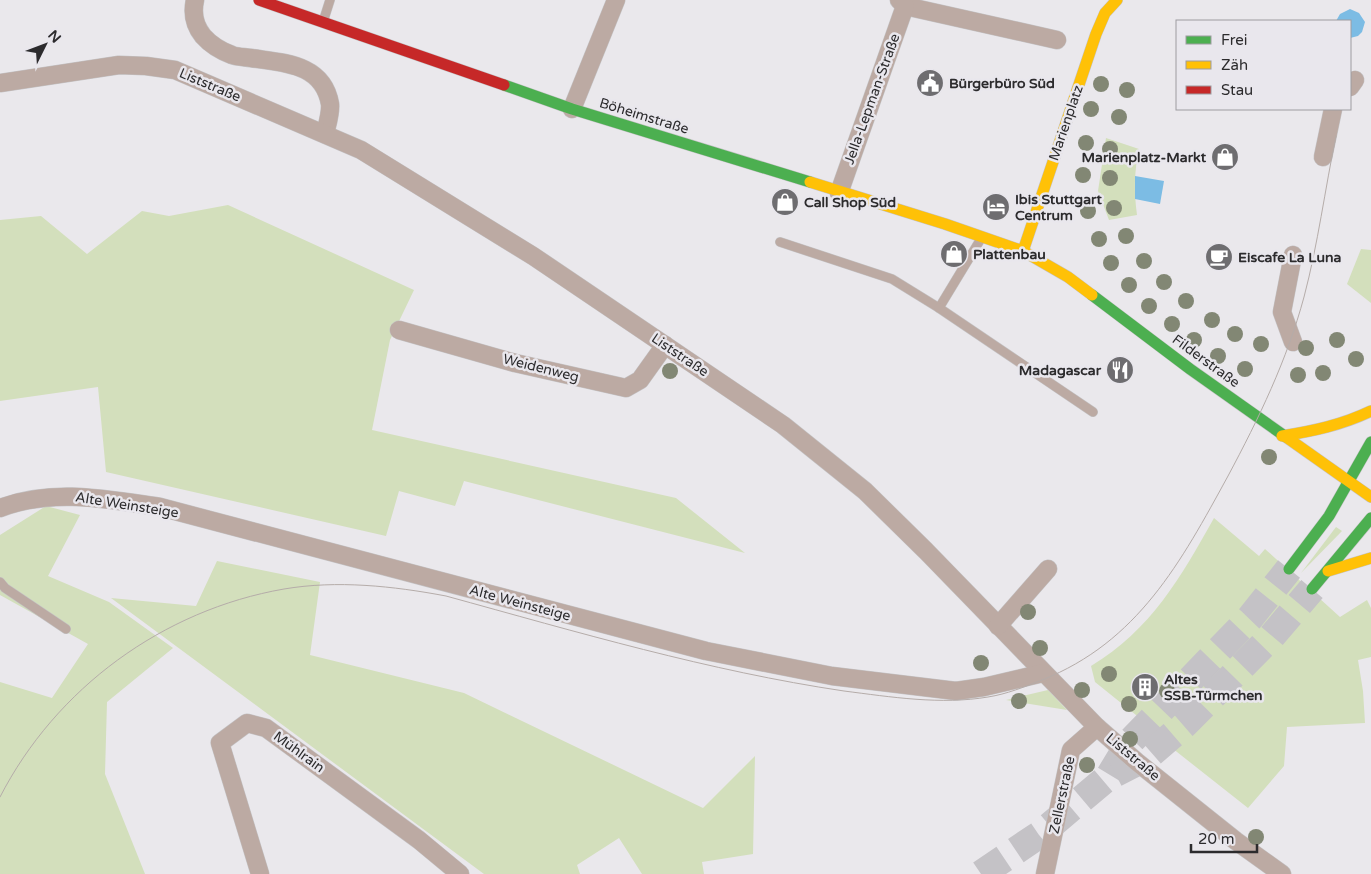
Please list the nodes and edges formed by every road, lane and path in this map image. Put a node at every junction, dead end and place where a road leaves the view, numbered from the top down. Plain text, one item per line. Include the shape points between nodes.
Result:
1 (195, 0) edge
2 (259, 0) edge
3 (330, 0) edge
4 (616, 0) edge
5 (1116, 0) edge
6 (902, 3) edge
7 (323, 22) junction
8 (1057, 40) dead end
9 (0, 83) edge
10 (572, 109) junction
11 (1332, 110) edge
12 (325, 134) junction
13 (1322, 157) dead end
14 (839, 193) junction
15 (982, 237) junction
16 (780, 242) dead end
17 (1023, 251) junction
18 (1293, 254) dead end
19 (939, 308) junction
20 (399, 330) dead end
21 (1293, 342) dead end
22 (665, 345) junction
23 (1371, 411) edge
24 (1093, 412) dead end
25 (1282, 436) junction
26 (1371, 442) edge
27 (1348, 481) junction
28 (1371, 497) edge
29 (0, 508) edge
30 (1371, 518) edge
31 (1371, 558) edge
32 (1048, 569) dead end
33 (1289, 569) tunnel mouth
34 (1328, 571) junction
35 (0, 582) edge
36 (1312, 589) tunnel mouth
37 (998, 626) junction
38 (66, 629) dead end
39 (1043, 673) junction
40 (1097, 726) junction
41 (260, 874) edge
42 (460, 874) edge
43 (1045, 874) edge
44 (1282, 874) edge

1 - 12 street via 194,16 198,29 218,49 233,56 291,64 305,68 315,76 325,89 330,105
2 - 7 street, Böheimstraße
3 - 7 lane
4 - 10 street
5 - 17 street, Marienplatz via 1096,34
6 - 8 street via 945,18
6 - 14 street, Jella-Lepman-Straße
7 - 10 street, Böheimstraße
9 - 12 street, Liststraße via 119,65 175,70
10 - 14 street, Böheimstraße
11 - 13 street
12 - 22 street, Liststraße via 361,150 533,256
14 - 15 street, Böheimstraße
15 - 17 street, Böheimstraße
15 - 19 lane
16 - 19 lane via 892,279
17 - 25 street, Filderstraße via 1068,277
18 - 21 street via 1282,312
19 - 24 lane
20 - 22 street, Weidenweg via 515,363 626,388 640,380
22 - 37 street, Liststraße via 783,425 865,491
23 - 25 street via 1324,430
25 - 27 street, Filderstraße
26 - 27 street
27 - 28 street, Filderstraße
27 - 33 street via 1329,516
29 - 39 street, Alte Weinsteige via 27,499 82,496 160,507 706,651 832,676 956,691
30 - 34 street
31 - 34 street
32 - 37 street
34 - 36 street
35 - 38 lane
37 - 39 street, Liststraße
39 - 40 street, Liststraße
40 - 43 street, Zellerstraße via 1071,750
40 - 44 street, Liststraße via 1137,762
41 - 42 street, Mühlrain via 220,742 247,723 266,728 419,840

